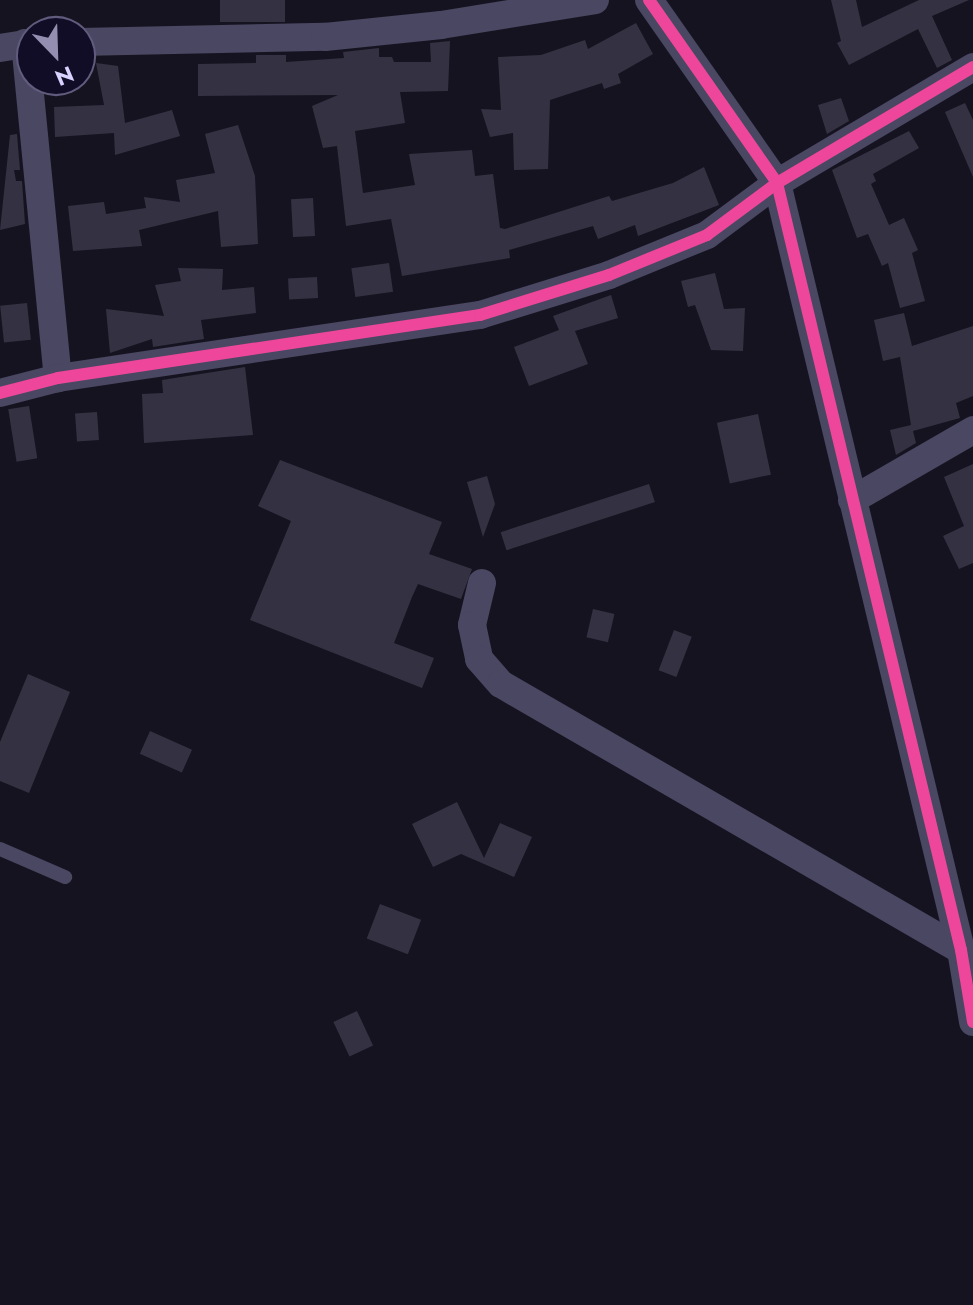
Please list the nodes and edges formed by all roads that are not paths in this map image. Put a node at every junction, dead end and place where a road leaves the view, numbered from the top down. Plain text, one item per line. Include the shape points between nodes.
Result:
1 (595, 0) edge
2 (649, 0) edge
3 (96, 42) edge
4 (973, 67) edge
5 (25, 96) edge
6 (777, 183) junction
7 (58, 378) junction
8 (0, 393) edge
9 (973, 430) edge
10 (852, 500) junction
11 (482, 583) dead end
12 (0, 849) edge
13 (65, 877) dead end
14 (961, 950) junction
15 (973, 1022) edge

1 - 3 street via 325,37
2 - 6 street
4 - 6 street
5 - 7 street
6 - 7 street via 707,235 609,275 480,315
6 - 10 street
7 - 8 street
9 - 10 street
10 - 14 street
11 - 14 street via 472,625 479,659 501,684
12 - 13 lane
14 - 15 street

